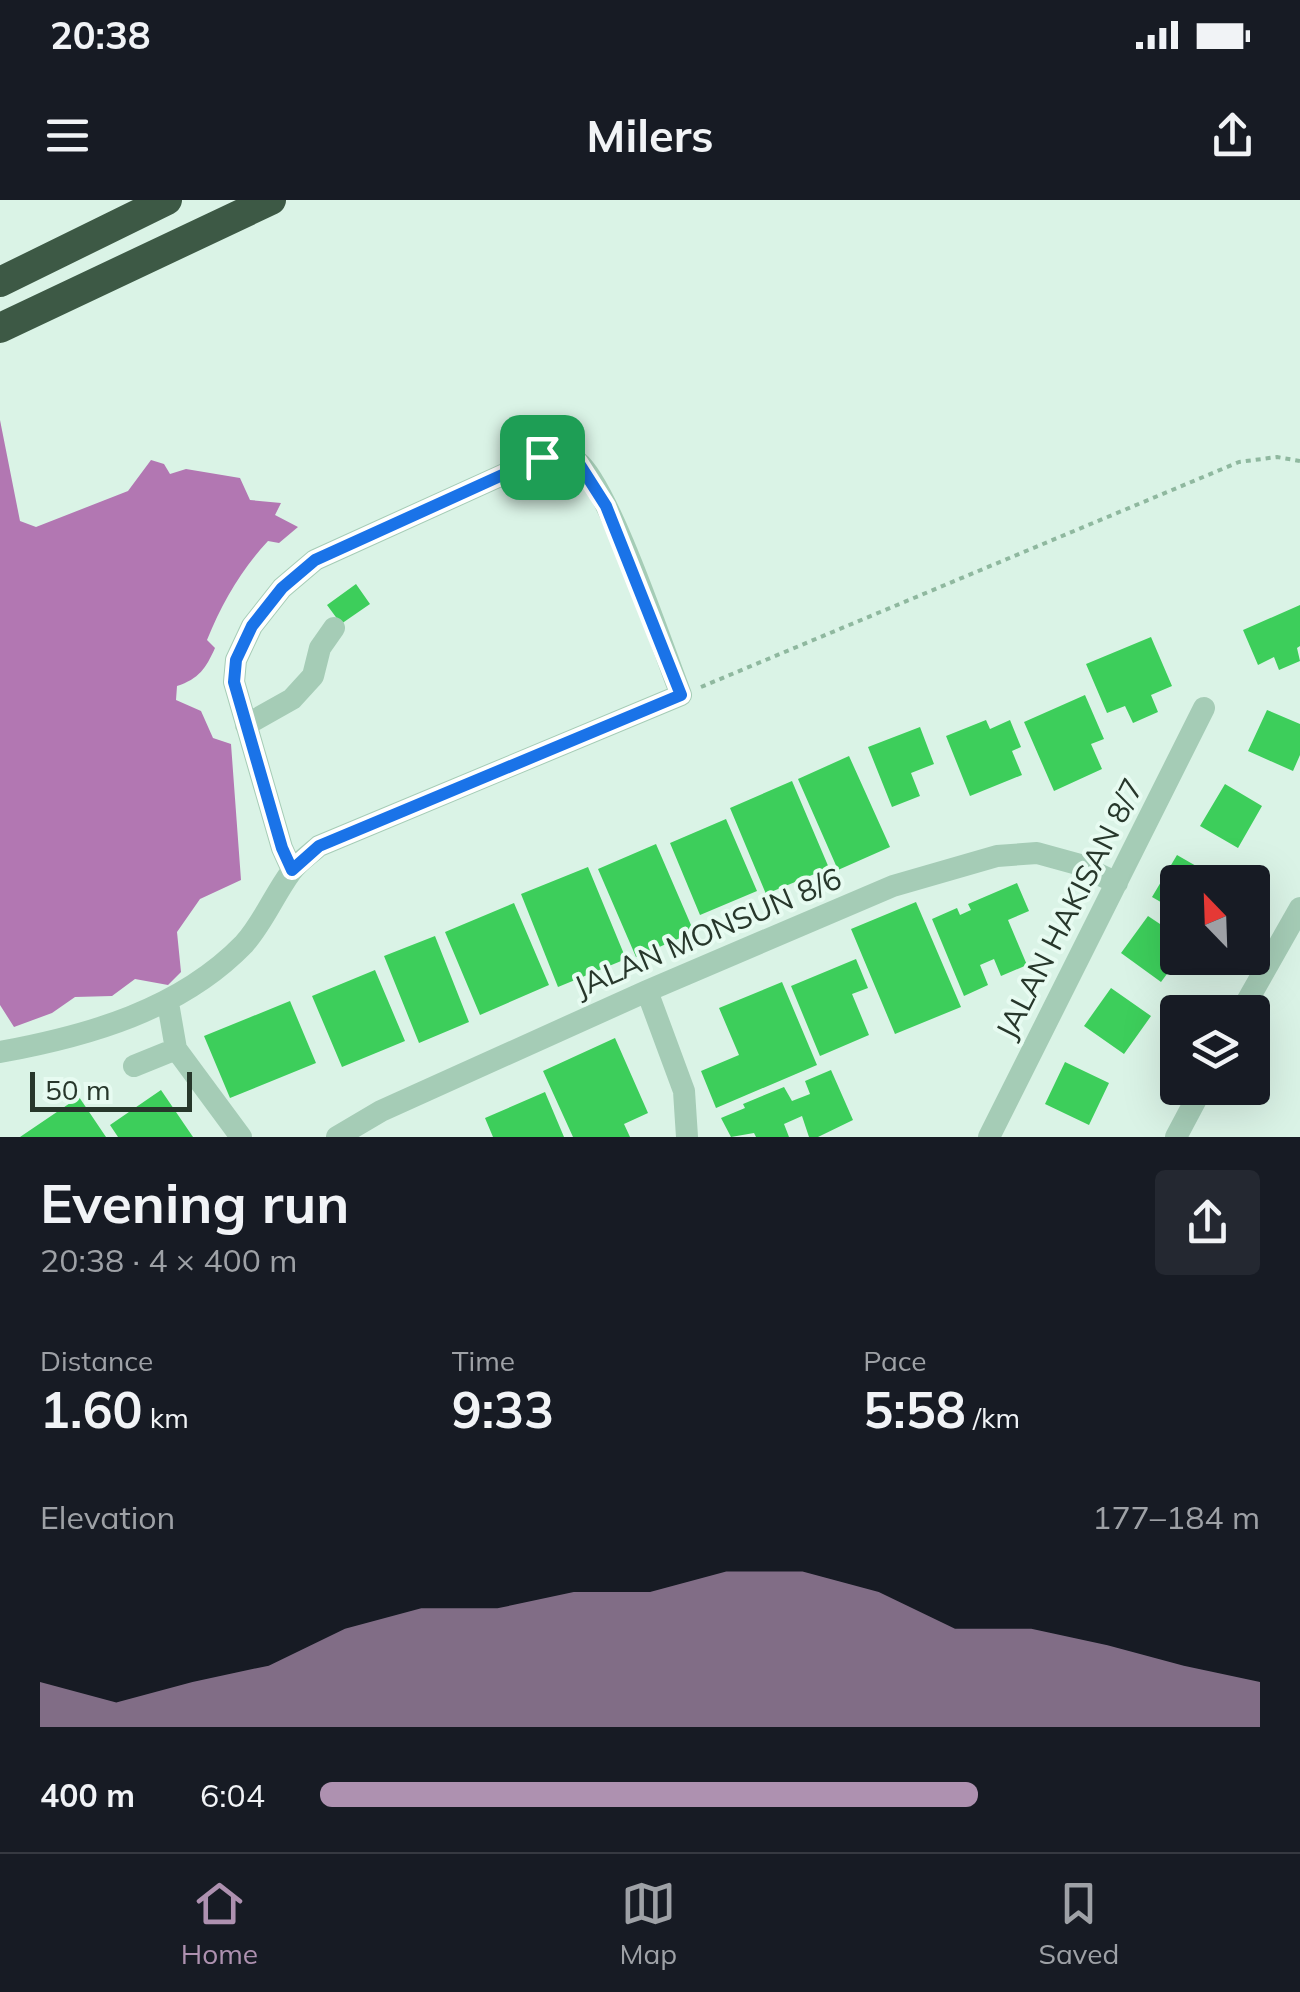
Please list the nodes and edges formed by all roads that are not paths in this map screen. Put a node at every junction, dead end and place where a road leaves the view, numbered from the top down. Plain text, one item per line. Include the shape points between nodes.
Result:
1 (167, 200) edge
2 (272, 200) edge
3 (0, 282) edge
4 (0, 328) edge
5 (334, 628) dead end
6 (1204, 708) dead end
7 (246, 725) junction
8 (292, 870) junction
9 (1117, 883) junction
10 (1300, 908) edge
11 (647, 991) junction
12 (1251, 995) edge
13 (168, 1003) junction
14 (176, 1048) junction
15 (0, 1052) edge
16 (134, 1066) dead end
17 (1193, 1105) edge
18 (241, 1137) edge
19 (336, 1137) edge
20 (687, 1137) edge
21 (988, 1137) edge
22 (1176, 1137) edge

1 - 3 highway
2 - 4 highway
5 - 7 street via 320,648 314,676
6 - 9 street, JALAN HAKISAN 8/7
7 - 8 street
7 - 8 street via 234,682 236,660 282,588 315,560 560,453 578,462 606,506 681,695 319,846
8 - 13 street via 248,940 208,978
9 - 11 street, JALAN MONSUN 8/6 via 1037,853 997,856 893,886
9 - 21 street, JALAN HAKISAN 8/7
10 - 12 street
11 - 19 street, JALAN MONSUN 8/6
11 - 20 street via 684,1091
13 - 14 street
13 - 15 street
14 - 16 street
14 - 18 street
17 - 22 street

